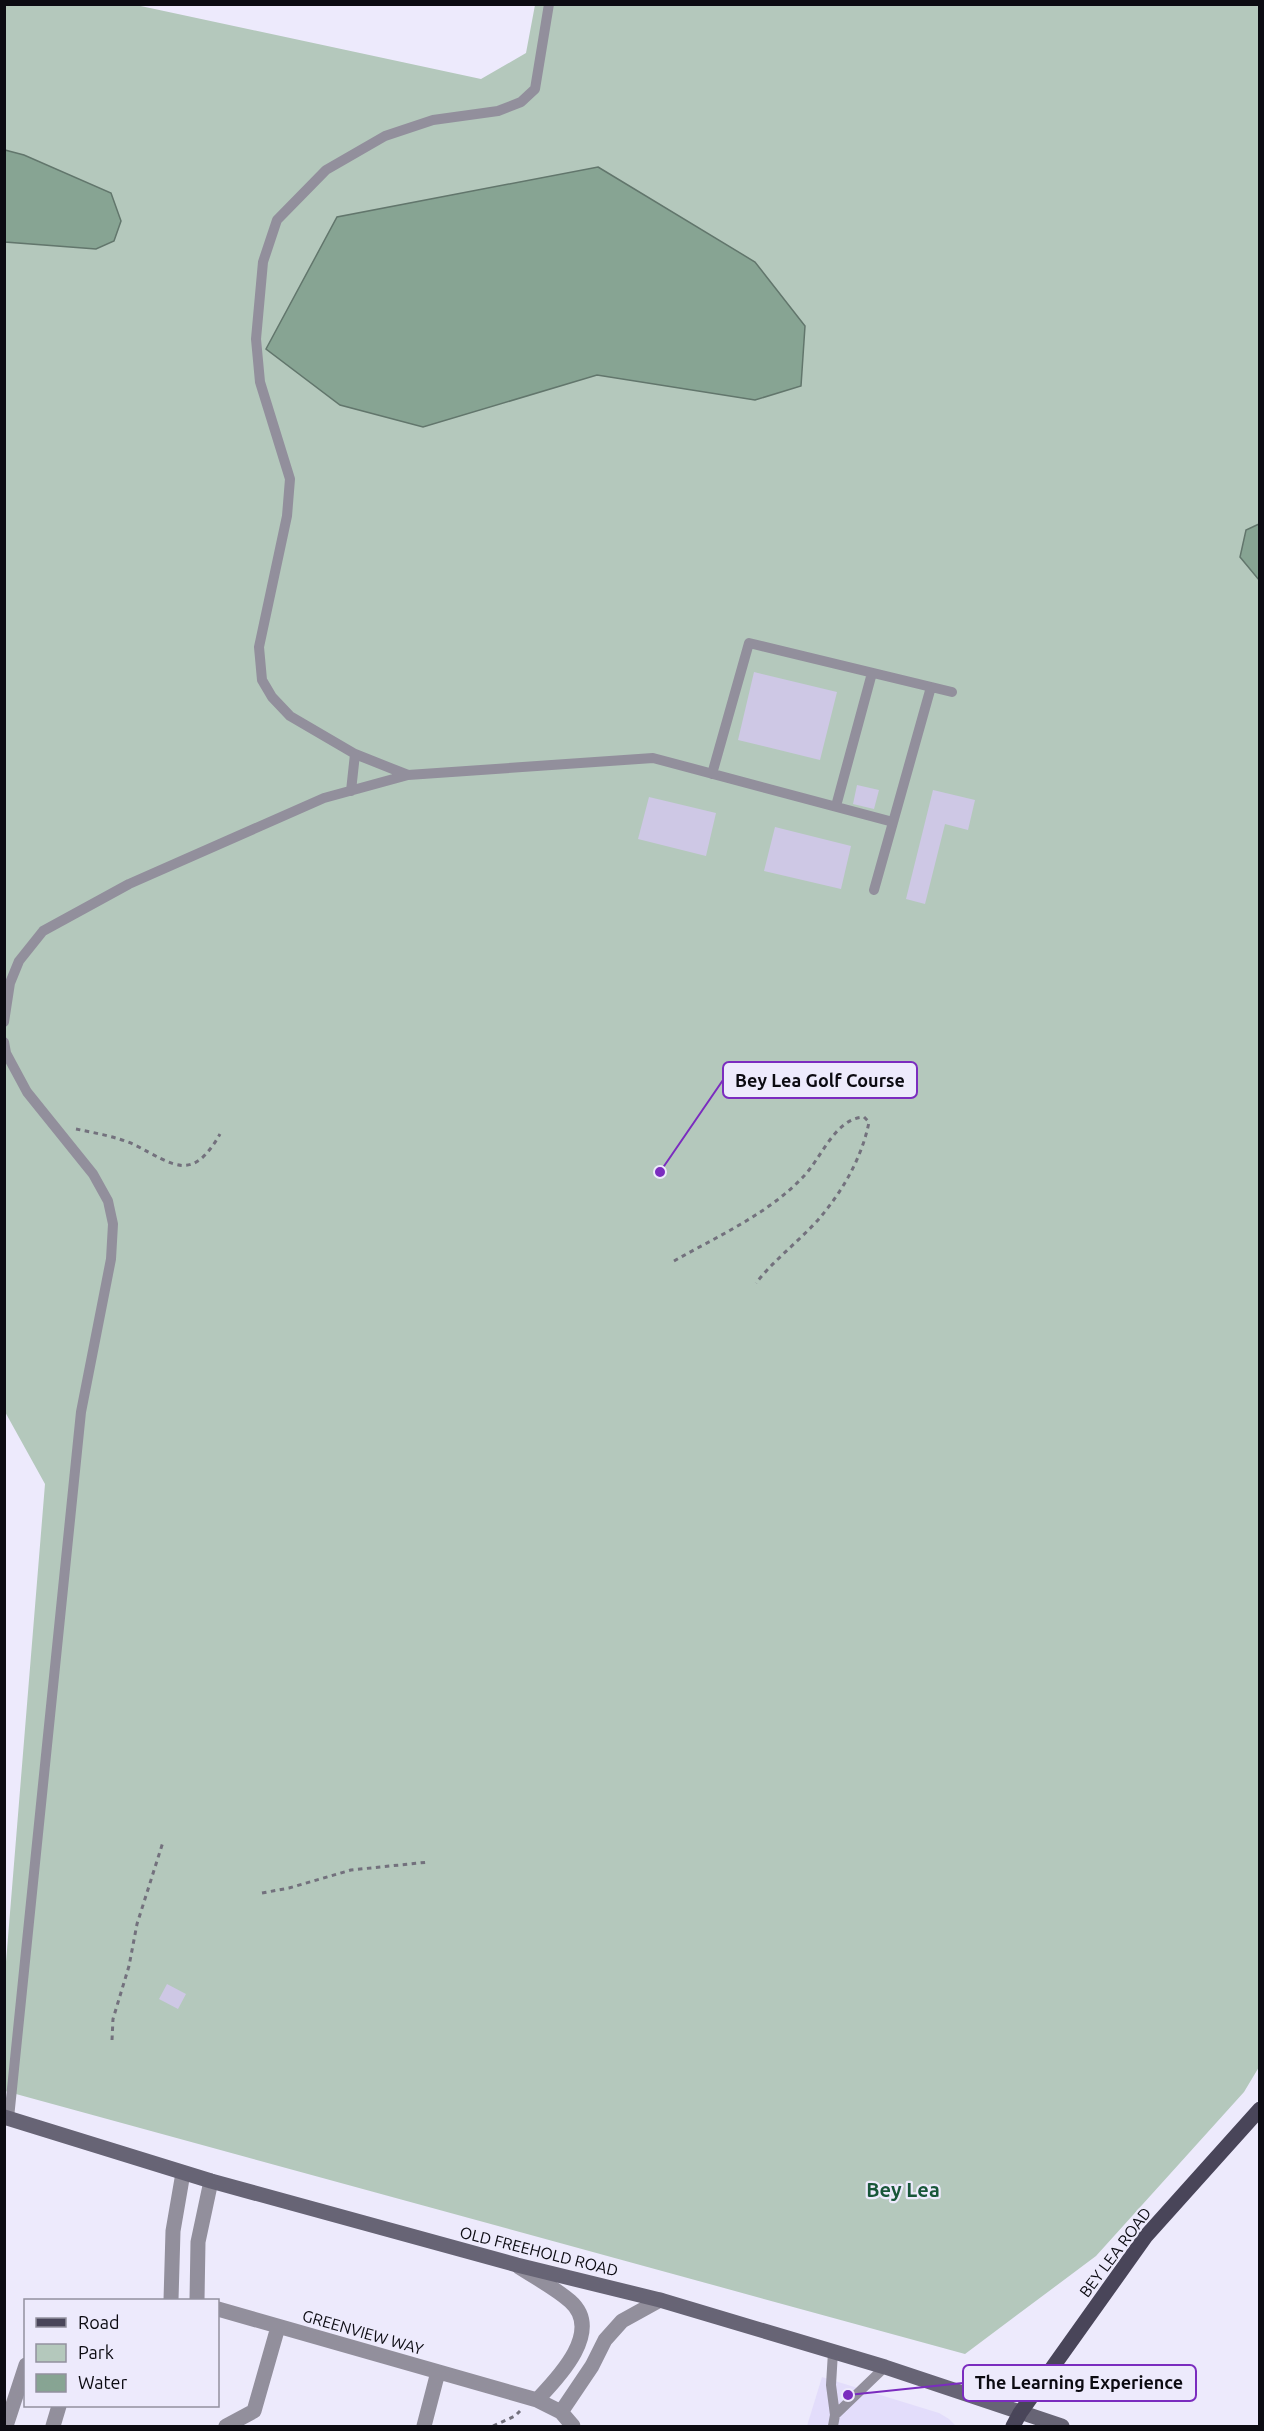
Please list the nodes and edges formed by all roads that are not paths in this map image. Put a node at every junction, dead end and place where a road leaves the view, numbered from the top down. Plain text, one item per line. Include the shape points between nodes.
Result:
1 (549, 4) edge
2 (872, 673) junction
3 (931, 687) junction
4 (952, 692) dead end
5 (355, 754) junction
6 (712, 774) junction
7 (408, 775) junction
8 (351, 791) junction
9 (836, 806) junction
10 (892, 822) junction
11 (874, 890) dead end
12 (4, 1022) edge
13 (4, 1042) edge
14 (1260, 2109) edge
15 (7, 2117) edge
16 (183, 2173) junction
17 (211, 2181) junction
18 (516, 2265) junction
19 (171, 2299) edge
20 (197, 2299) edge
21 (660, 2300) junction
22 (219, 2309) edge
23 (278, 2327) junction
24 (833, 2352) junction
25 (885, 2367) junction
26 (24, 2371) edge
27 (438, 2372) junction
28 (537, 2400) junction
29 (59, 2407) edge
30 (561, 2412) junction
31 (1020, 2413) junction
32 (835, 2415) junction
33 (6, 2427) edge
34 (53, 2427) edge
35 (226, 2427) edge
36 (424, 2427) edge
37 (573, 2427) edge
38 (833, 2427) edge
39 (1013, 2427) edge
40 (1062, 2427) edge

1 - 5 lane via 535,89 521,102 498,111 433,120 385,136 326,170 277,220 263,262 256,339 260,382 290,479 287,516 259,647 261,680 290,716
2 - 3 lane
2 - 6 lane via 749,643
2 - 9 lane
3 - 4 lane
3 - 10 lane
5 - 7 lane
5 - 8 lane
6 - 7 lane via 653,758
6 - 9 lane
7 - 8 lane
8 - 12 lane via 324,798 129,884 44,931 19,961 9,983
9 - 10 lane
10 - 11 lane
13 - 15 lane via 27,1092 93,1174 108,1201 113,1224 111,1259 81,1412
14 - 31 main road, BEY LEA ROAD via 1146,2236
15 - 16 main road, OLD FREEHOLD ROAD
16 - 17 main road, OLD FREEHOLD ROAD
16 - 19 street via 173,2231
17 - 18 main road, OLD FREEHOLD ROAD
17 - 20 street via 198,2242
18 - 21 main road, OLD FREEHOLD ROAD
18 - 28 street via 571,2302 582,2318 580,2340 570,2361
21 - 24 main road, OLD FREEHOLD ROAD
21 - 30 street via 622,2321 605,2340
22 - 23 street, GREENVIEW WAY
23 - 27 street, GREENVIEW WAY
23 - 35 street, GREENVIEW WAY via 254,2411
24 - 25 main road, OLD FREEHOLD ROAD
24 - 32 lane via 831,2385
25 - 31 main road, OLD FREEHOLD ROAD
25 - 32 lane
26 - 33 street
27 - 28 street, GREENVIEW WAY
27 - 36 street, GREENVIEW WAY
28 - 30 street, GREENVIEW WAY
29 - 34 street
30 - 37 street, GREENVIEW WAY
31 - 39 main road, BEY LEA ROAD
31 - 40 main road, OLD FREEHOLD ROAD
32 - 38 lane

